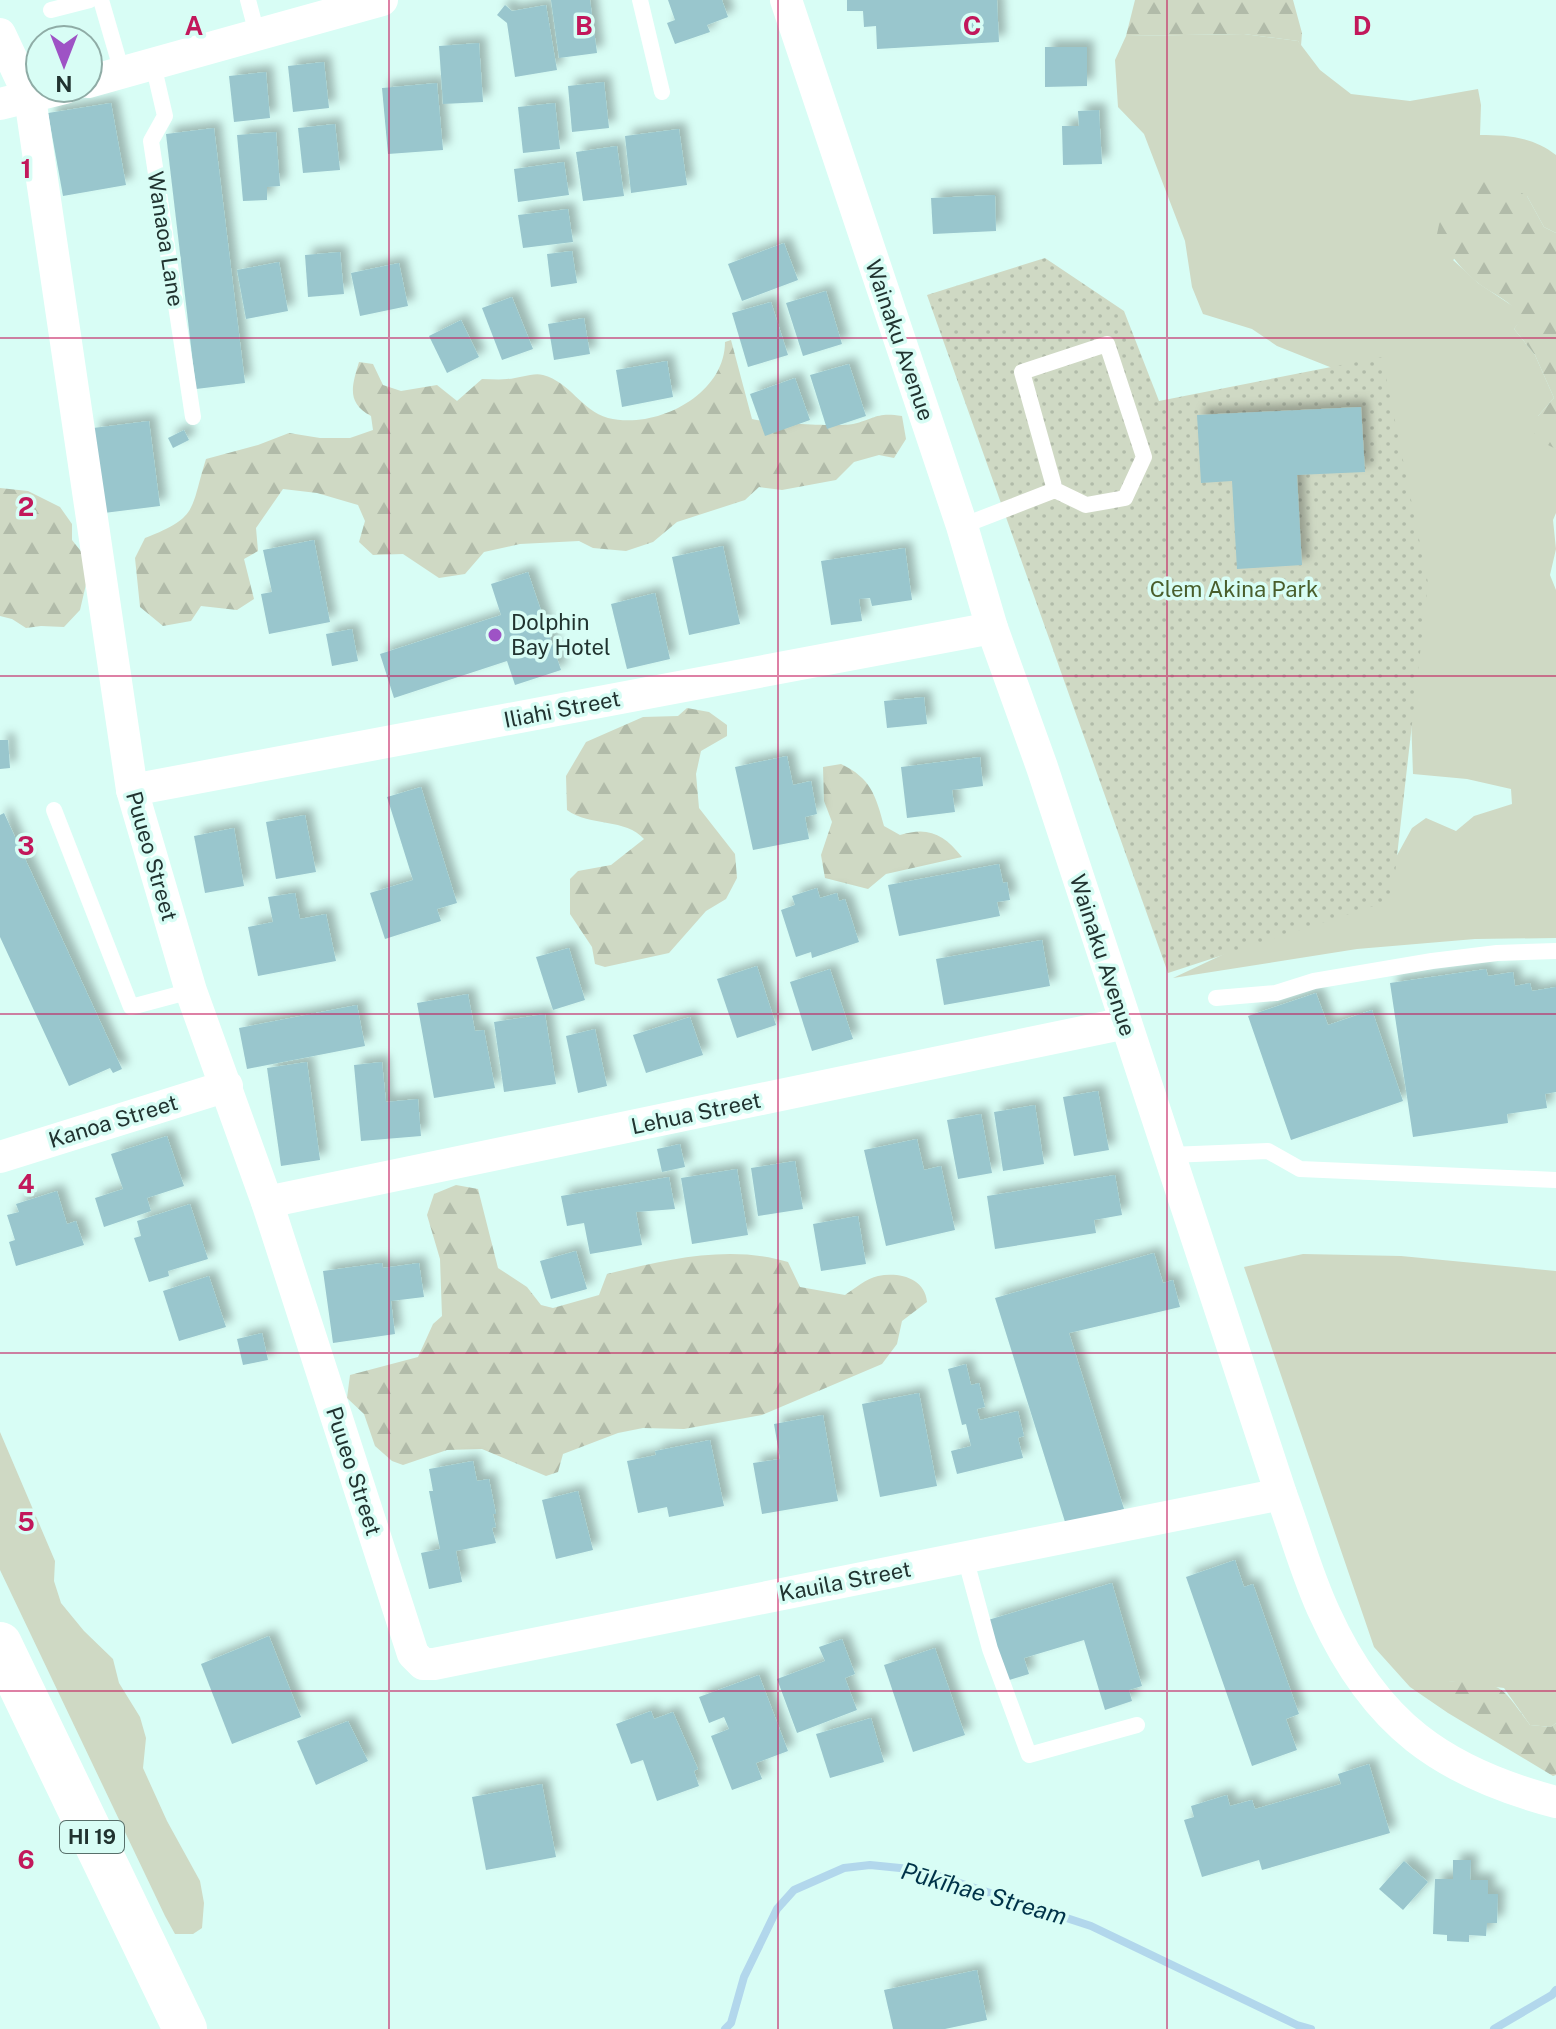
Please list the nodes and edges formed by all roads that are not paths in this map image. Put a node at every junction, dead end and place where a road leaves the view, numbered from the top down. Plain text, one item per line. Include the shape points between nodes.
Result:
1 (90, 0) edge
2 (101, 0) edge
3 (248, 0) edge
4 (382, 0) edge
5 (640, 0) edge
6 (786, 0) edge
7 (51, 10) dead end
8 (0, 34) edge
9 (257, 34) junction
10 (153, 64) junction
11 (122, 72) junction
12 (104, 77) edge
13 (662, 92) dead end
14 (15, 101) edge
15 (193, 417) dead end
16 (1055, 490) junction
17 (962, 526) junction
18 (992, 628) junction
19 (132, 790) junction
20 (54, 810) dead end
21 (1556, 951) edge
22 (191, 991) junction
23 (1216, 998) dead end
24 (1126, 1023) junction
25 (227, 1086) junction
26 (1170, 1155) junction
27 (0, 1157) edge
28 (1556, 1180) edge
29 (267, 1202) junction
30 (1281, 1494) junction
31 (965, 1557) junction
32 (0, 1644) edge
33 (413, 1654) joint
34 (1137, 1725) dead end
35 (1556, 1802) edge
36 (185, 2029) edge

1 - 7 lane
2 - 11 lane
3 - 9 lane
4 - 9 street
5 - 13 lane
6 - 17 street, Wainaku Avenue
8 - 14 street, Puueo Street
9 - 10 street
10 - 11 street
10 - 15 lane, Wanaoa Lane via 165,116 151,141
11 - 12 street
14 - 19 street, Puueo Street
16 - 16 lane via 1086,505 1125,498 1144,457 1107,344 1022,372
16 - 17 lane
17 - 18 street, Wainaku Avenue
18 - 19 street, Iliahi Street
18 - 24 street, Wainaku Avenue
19 - 22 street, Puueo Street
20 - 22 lane via 131,1007
21 - 23 lane via 1432,961 1314,981 1276,993
22 - 25 street, Puueo Street
24 - 26 street, Wainaku Avenue
24 - 29 street, Lehua Street
25 - 27 street, Kanoa Street
25 - 29 street, Puueo Street
26 - 28 lane via 1268,1151 1300,1169
26 - 30 street, Wainaku Avenue
29 - 33 street, Puueo Street
30 - 31 street, Kauila Street
30 - 35 street, Wainaku Avenue via 1324,1613 1352,1665 1399,1724 1467,1771 1509,1790
31 - 33 street, Kauila Street via 434,1664 423,1664
31 - 34 lane via 990,1649 1029,1755
32 - 36 main road, HI 19

